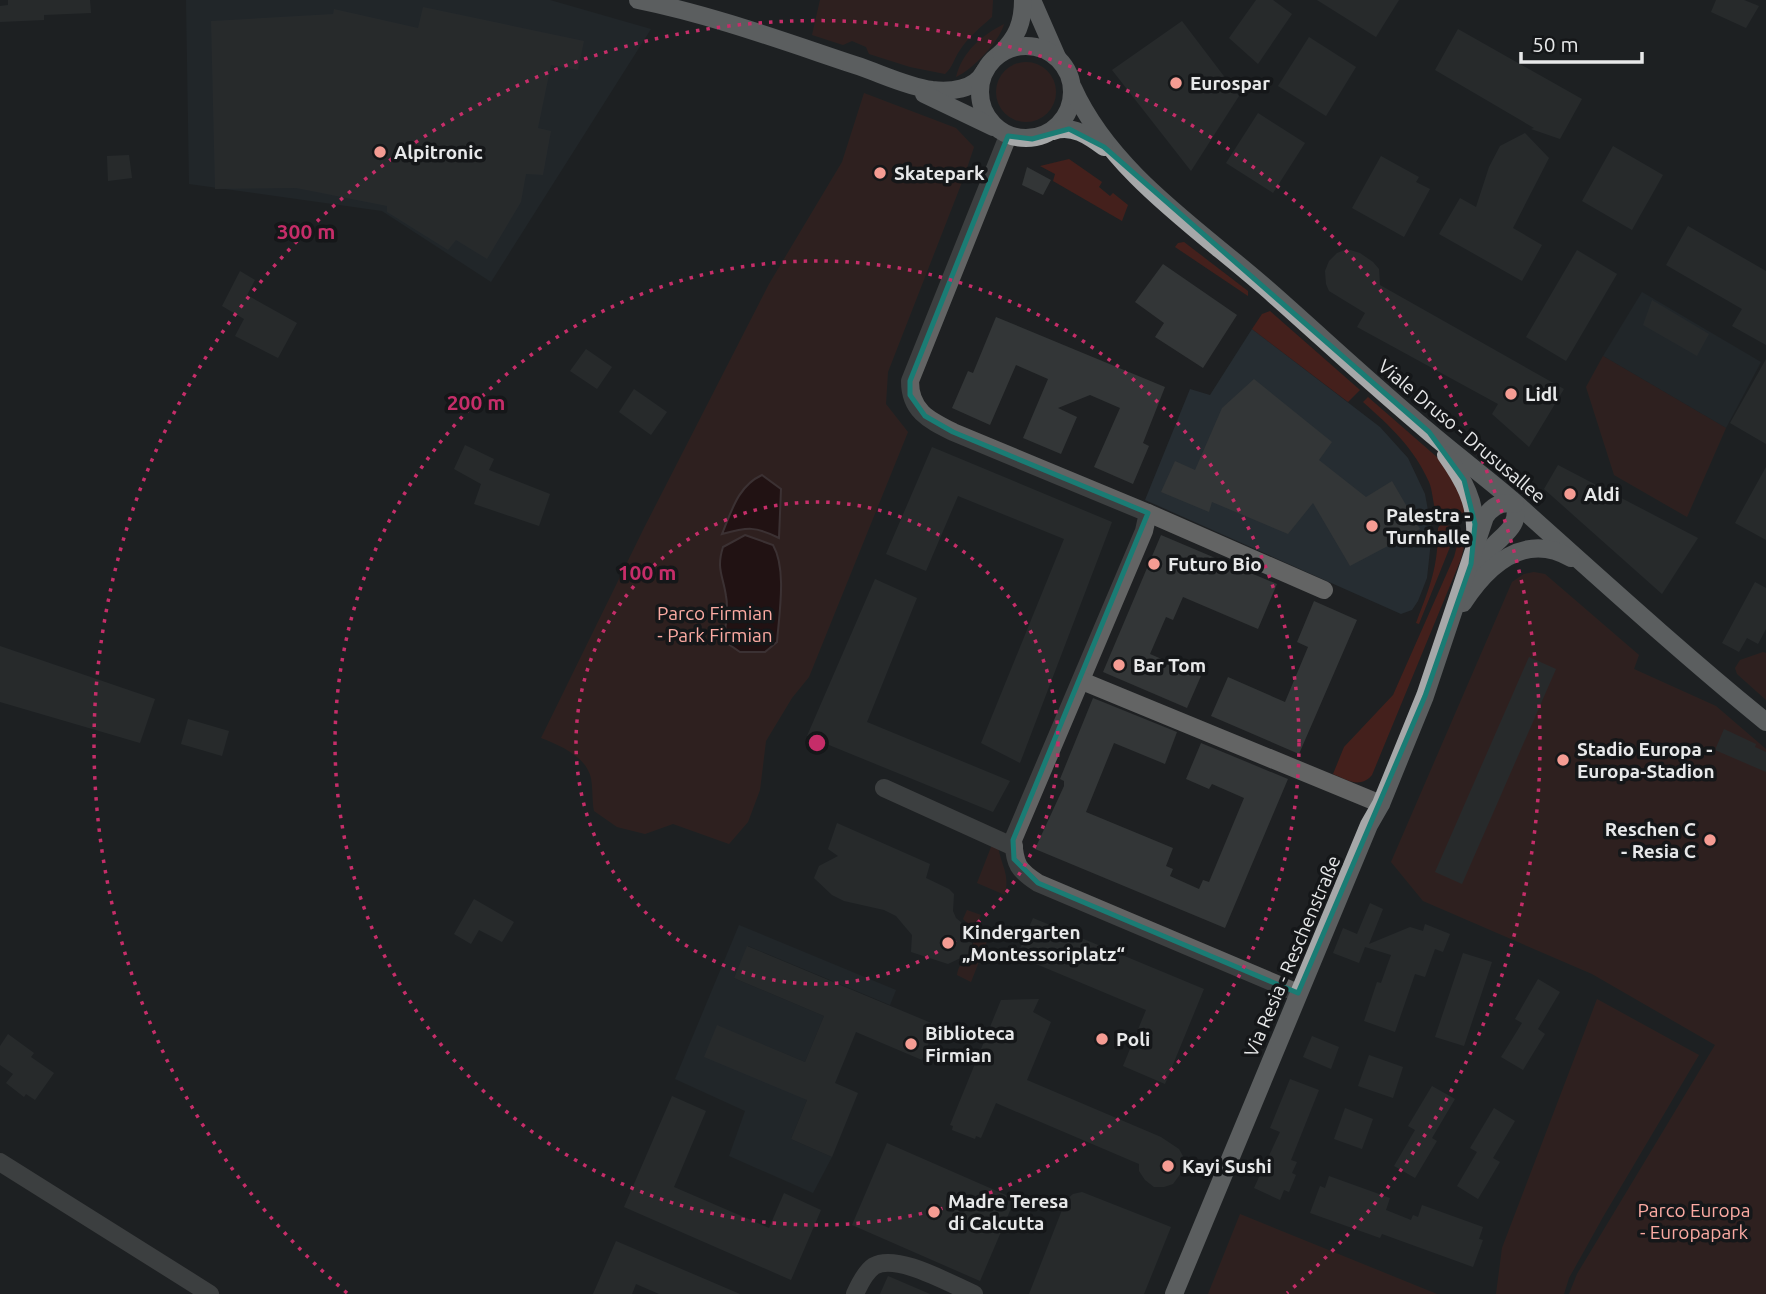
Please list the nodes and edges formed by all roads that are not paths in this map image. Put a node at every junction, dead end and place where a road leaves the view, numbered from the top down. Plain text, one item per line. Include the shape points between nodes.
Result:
1 (638, 0) edge
2 (1023, 0) edge
3 (1032, 0) edge
4 (1001, 53) junction
5 (1057, 57) junction
6 (984, 72) junction
7 (895, 80) junction
8 (1073, 88) junction
9 (1053, 131) junction
10 (1008, 136) junction
11 (1131, 169) junction
12 (1429, 432) junction
13 (1514, 502) junction
14 (1148, 513) junction
15 (1471, 564) junction
16 (1587, 567) junction
17 (1324, 590) dead end
18 (1449, 625) junction
19 (1082, 681) junction
20 (1766, 722) edge
21 (884, 788) dead end
22 (1381, 804) junction
23 (1014, 847) junction
24 (1298, 993) junction
25 (0, 1162) edge
26 (210, 1294) edge
27 (855, 1294) edge
28 (974, 1294) edge
29 (1174, 1294) edge

1 - 7 main road via 770,36
2 - 4 main road via 1021,25
3 - 5 main road
4 - 5 main road via 1028,46
4 - 6 main road
5 - 8 main road
6 - 7 main road via 975,83 953,90 930,90
6 - 10 main road via 981,104 991,123
7 - 10 main road
8 - 9 main road via 1066,117
8 - 11 main road, Viale Druso - Drususallee via 1097,130
9 - 10 main road via 1032,139
9 - 11 main road, Viale Druso - Drususallee via 1069,129 1089,137
10 - 14 street via 910,381 910,395 925,416 953,432
11 - 12 main road, Viale Druso - Drususallee
12 - 13 main road, Viale Druso - Drususallee
12 - 15 main road via 1464,480 1474,511
13 - 15 main road, Via Resia - Reschenstraße via 1489,510
13 - 16 main road, Viale Druso - Drususallee
13 - 18 main road, Via Resia - Reschenstraße via 1515,525 1482,561
14 - 17 street
14 - 19 street
15 - 18 main road, Via Resia - Reschenstraße
16 - 18 main road via 1560,552 1522,550 1489,571
16 - 20 main road, Viale Druso - Drususallee
18 - 22 main road, Via Resia - Reschenstraße
19 - 22 street
19 - 23 street via 1013,840
21 - 23 street
22 - 24 main road, Via Resia - Reschenstraße
23 - 24 street via 1014,859 1038,883
24 - 29 main road, Via Resia - Reschenstraße
25 - 26 street
27 - 28 street via 871,1268 887,1261

